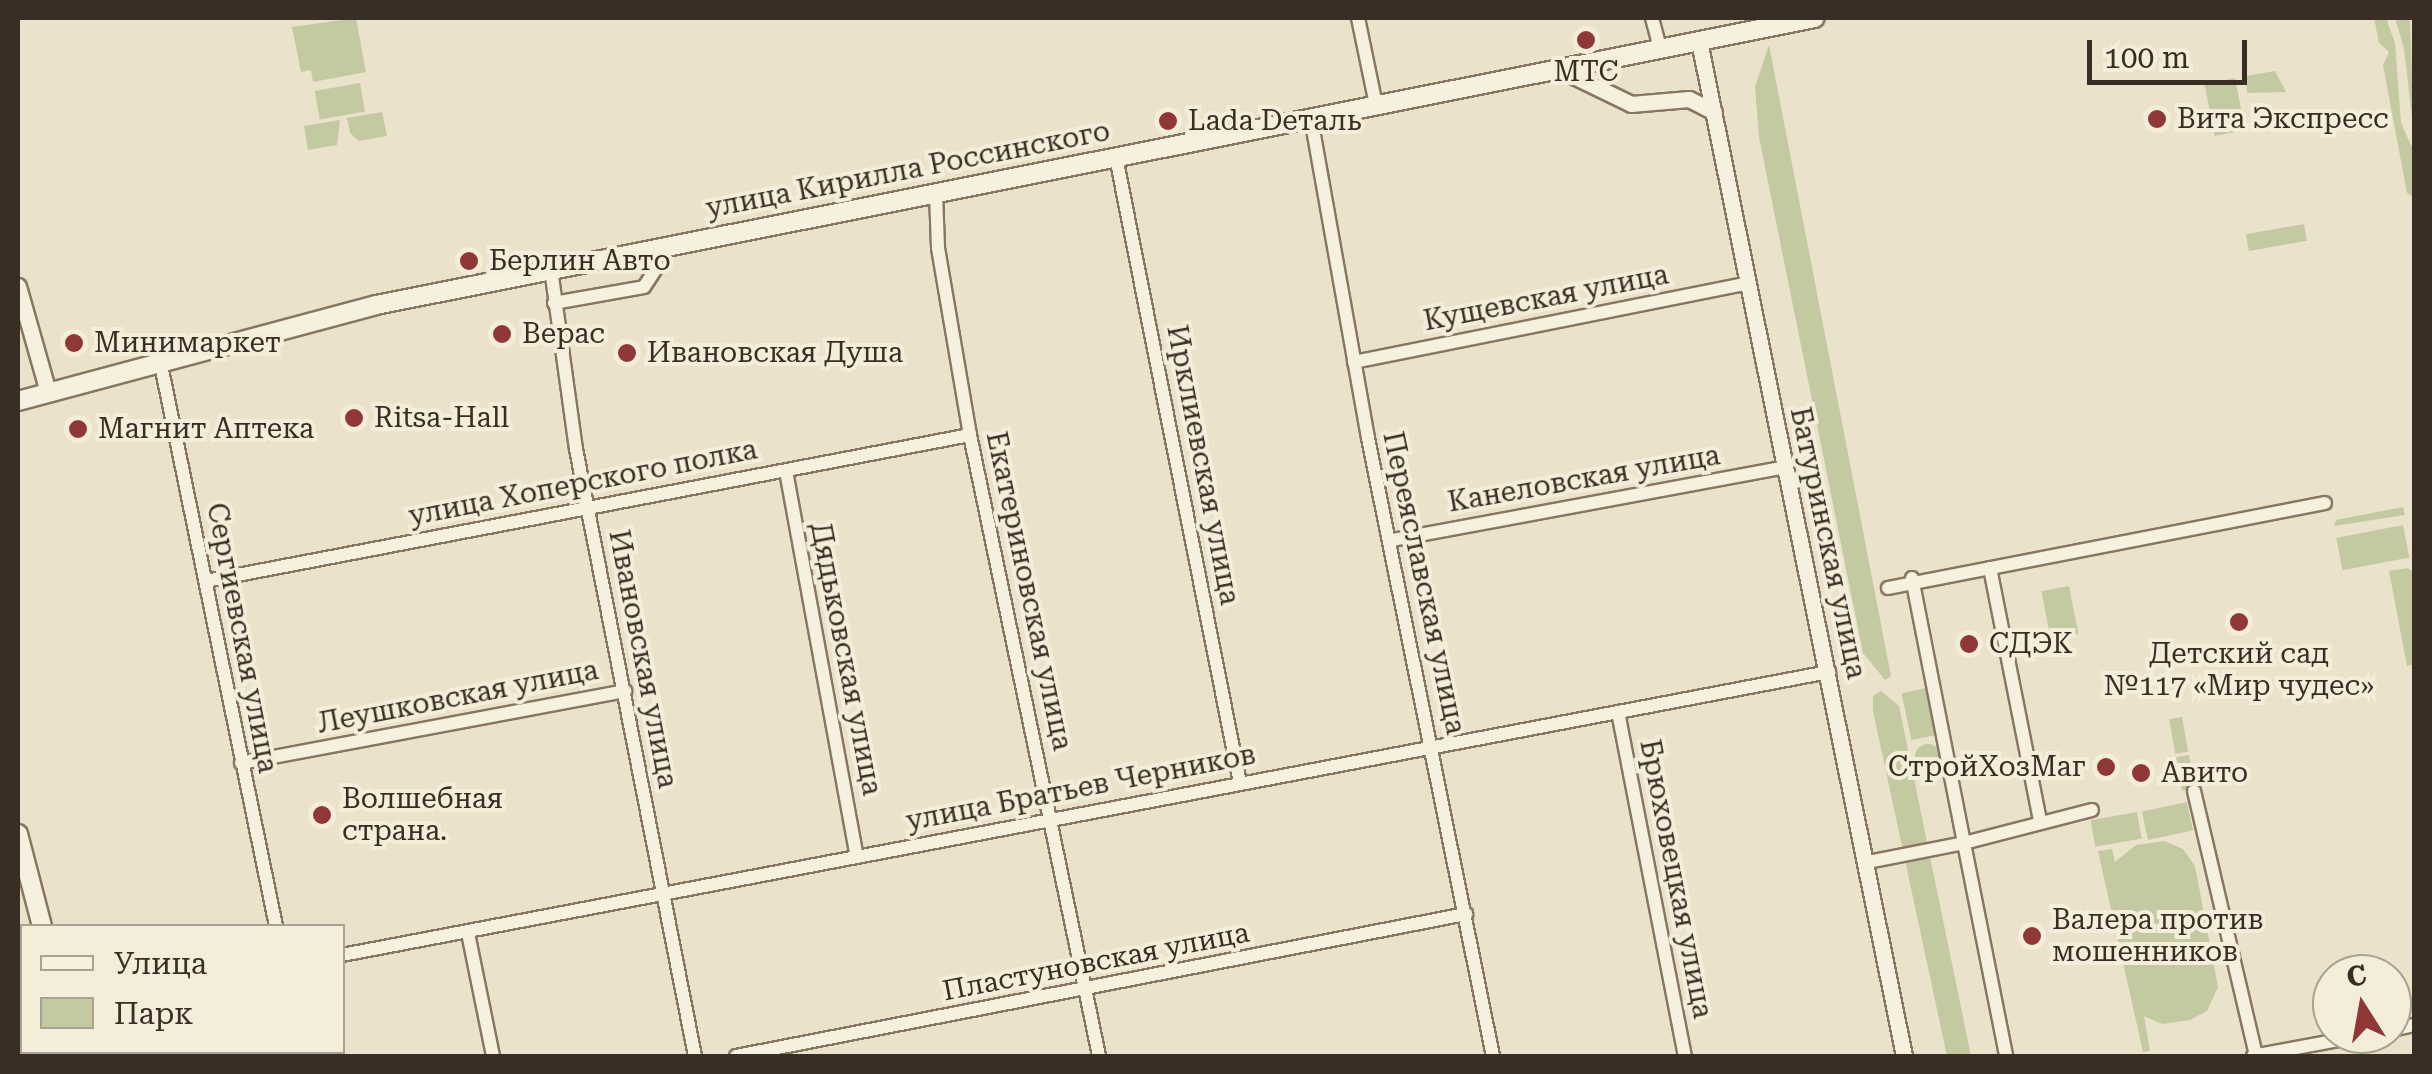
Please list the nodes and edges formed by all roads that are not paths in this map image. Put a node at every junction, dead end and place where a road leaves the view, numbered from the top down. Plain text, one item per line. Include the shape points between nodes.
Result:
1 (1358, 18) edge
2 (1652, 18) edge
3 (1815, 18) edge
4 (1699, 42) junction
5 (1660, 48) junction
6 (1558, 68) junction
7 (1376, 105) junction
8 (1714, 112) junction
9 (1311, 118) junction
10 (1116, 156) junction
11 (936, 193) junction
12 (653, 249) junction
13 (551, 269) junction
14 (1748, 283) junction
15 (18, 286) edge
16 (554, 304) junction
17 (160, 360) junction
18 (1354, 362) junction
19 (48, 392) junction
20 (18, 401) edge
21 (970, 435) junction
22 (1786, 467) junction
23 (786, 471) junction
24 (2326, 503) dead end
25 (589, 507) junction
26 (1392, 540) junction
27 (1990, 568) junction
28 (1913, 580) junction
29 (206, 581) junction
30 (1888, 588) dead end
31 (1830, 672) junction
32 (625, 690) junction
33 (1618, 712) junction
34 (1434, 748) junction
35 (241, 762) junction
36 (1240, 783) junction
37 (2194, 791) dead end
38 (2092, 810) dead end
39 (1052, 819) junction
40 (2040, 820) junction
41 (18, 834) edge
42 (1964, 842) junction
43 (857, 856) junction
44 (1868, 862) junction
45 (662, 893) junction
46 (1466, 914) junction
47 (41, 924) edge
48 (276, 924) edge
49 (468, 933) junction
50 (345, 954) edge
51 (1086, 991) junction
52 (2312, 1045) edge
53 (494, 1056) edge
54 (695, 1056) edge
55 (736, 1056) edge
56 (1099, 1056) edge
57 (1493, 1056) edge
58 (1685, 1056) edge
59 (1904, 1056) edge
60 (2006, 1056) edge
61 (2255, 1056) edge

1 - 7 street
2 - 5 street
3 - 4 main road, улица Кирилла Россинского
4 - 5 main road, улица Кирилла Россинского
4 - 8 street, Батуринская улица
5 - 6 main road, улица Кирилла Россинского
6 - 7 main road, улица Кирилла Россинского
6 - 8 street via 1631,104 1689,99
7 - 9 main road, улица Кирилла Россинского
8 - 14 street, Батуринская улица
9 - 10 main road, улица Кирилла Россинского
9 - 18 street, Переяславская улица
10 - 11 main road, улица Кирилла Россинского
10 - 36 street, Ирклиевская улица
11 - 12 main road, улица Кирилла Россинского
11 - 21 street, Екатериновская улица via 938,248
12 - 13 main road, улица Кирилла Россинского
12 - 16 street via 658,267 644,287
13 - 16 street, Ивановская улица
13 - 17 main road, улица Кирилла Россинского
14 - 18 street, Кущевская улица
14 - 22 street, Батуринская улица
15 - 19 street
16 - 25 street, Ивановская улица
17 - 19 main road, улица Кирилла Россинского
17 - 29 street, Сергиевская улица
18 - 26 street, Переяславская улица
19 - 20 main road, улица Кирилла Россинского
21 - 23 street, улица Хоперского полка
21 - 39 street, Екатериновская улица
22 - 26 street, Канеловская улица
22 - 31 street, Батуринская улица
23 - 25 street, улица Хоперского полка
23 - 43 street, Дядьковская улица
24 - 27 street
25 - 29 street, улица Хоперского полка
25 - 32 street, Ивановская улица
26 - 34 street, Переяславская улица
27 - 28 street
27 - 40 street
28 - 30 street
28 - 42 street
29 - 35 street, Сергиевская улица
31 - 33 street, улица Братьев Черников
31 - 44 street, Батуринская улица
32 - 35 street, Леушковская улица
32 - 45 street, Ивановская улица
33 - 34 street, улица Братьев Черников
33 - 58 street, Брюховецкая улица
34 - 36 street, улица Братьев Черников
34 - 46 street, Переяславская улица
35 - 48 street, Сергиевская улица
36 - 39 street, улица Братьев Черников
37 - 61 street
38 - 40 street
39 - 43 street, улица Братьев Черников
39 - 51 street, Екатериновская улица
40 - 42 street via 2025,831
41 - 47 main road
42 - 44 street
42 - 60 street
43 - 45 street, улица Братьев Черников
44 - 59 street, Батуринская улица
45 - 49 street, улица Братьев Черников
45 - 54 street, Ивановская улица
46 - 51 street, Пластуновская улица
46 - 57 street, Переяславская улица
49 - 50 street, улица Братьев Черников
49 - 53 street
51 - 55 street, Пластуновская улица
51 - 56 street, Екатериновская улица
52 - 61 street

